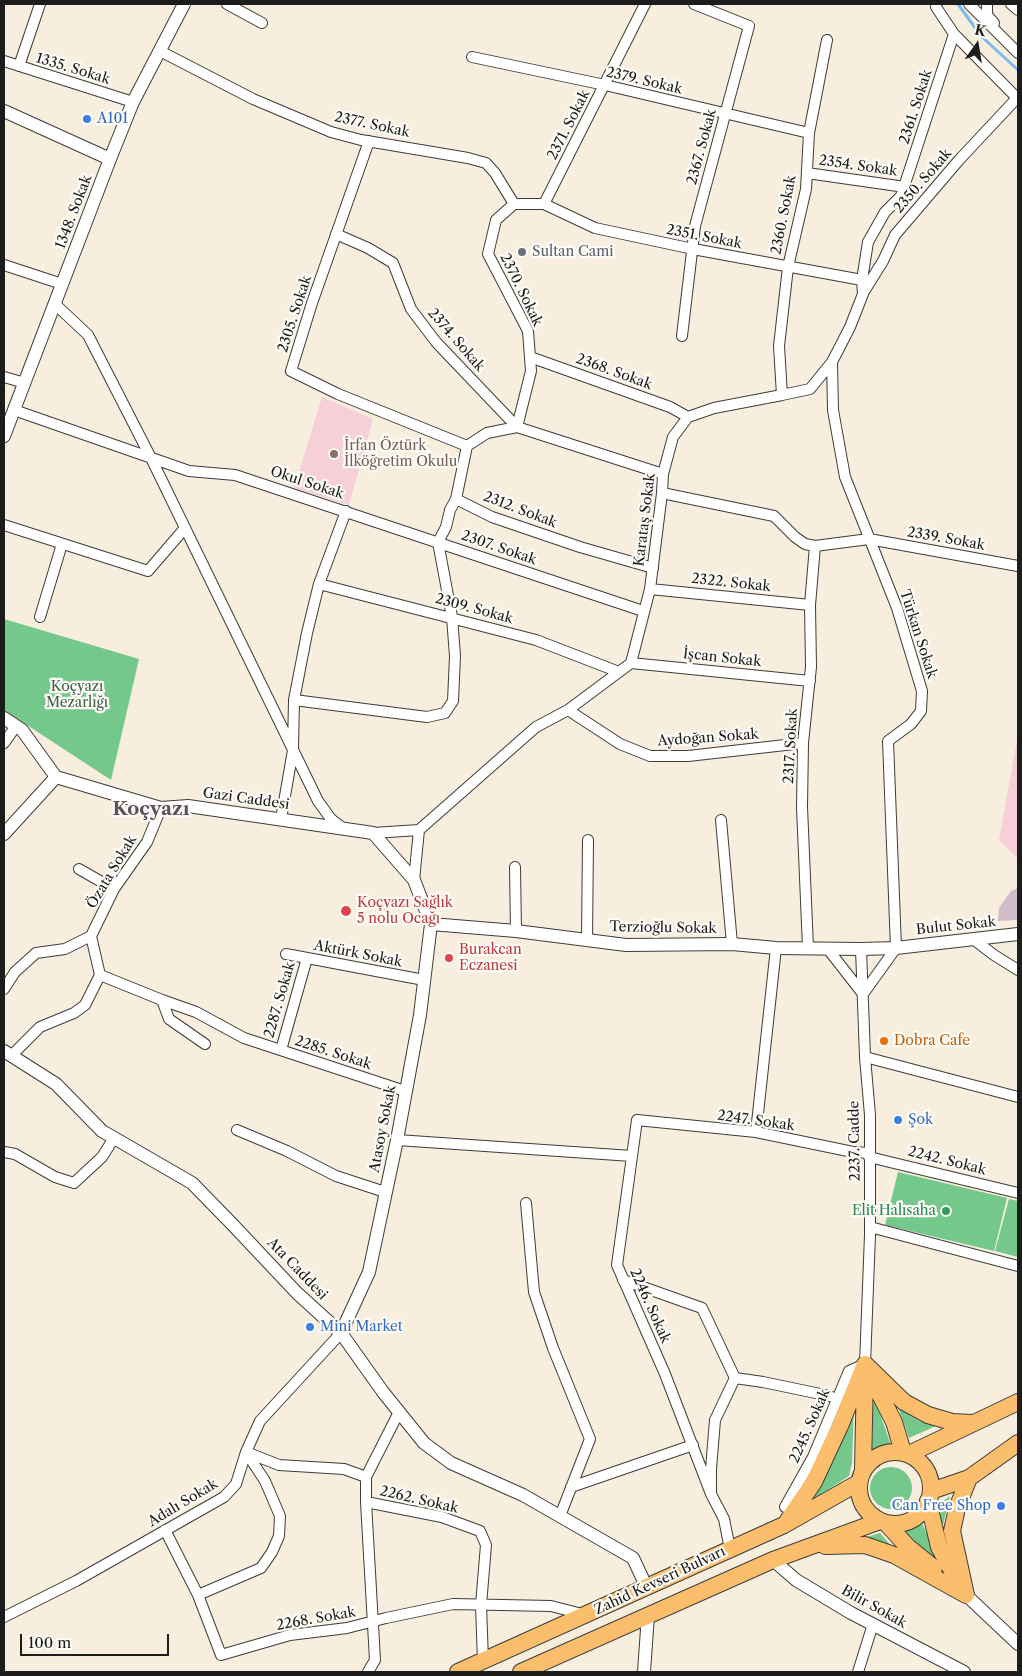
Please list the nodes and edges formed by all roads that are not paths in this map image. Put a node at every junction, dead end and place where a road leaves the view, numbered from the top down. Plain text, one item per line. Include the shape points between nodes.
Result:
1 (40, 4) edge
2 (184, 4) edge
3 (227, 4) edge
4 (645, 4) edge
5 (694, 4) edge
6 (969, 4) edge
7 (987, 4) edge
8 (1011, 4) edge
9 (936, 7) dead end
10 (1018, 10) edge
11 (262, 23) dead end
12 (954, 34) junction
13 (827, 40) dead end
14 (1018, 46) edge
15 (160, 51) junction
16 (1018, 53) edge
17 (472, 56) dead end
18 (4, 61) edge
19 (19, 66) junction
20 (605, 85) junction
21 (1018, 98) edge
22 (133, 102) junction
23 (4, 111) edge
24 (726, 114) junction
25 (809, 133) junction
26 (369, 141) junction
27 (110, 159) junction
28 (807, 173) junction
29 (905, 187) junction
30 (514, 204) junction
31 (544, 204) junction
32 (336, 234) junction
33 (693, 249) junction
34 (4, 265) edge
35 (788, 266) junction
36 (862, 280) junction
37 (62, 284) junction
38 (863, 294) junction
39 (55, 304) junction
40 (682, 336) dead end
41 (530, 357) junction
42 (832, 362) junction
43 (4, 376) edge
44 (25, 383) junction
45 (782, 395) junction
46 (14, 410) junction
47 (688, 416) junction
48 (517, 427) junction
49 (4, 436) edge
50 (467, 446) junction
51 (150, 458) junction
52 (663, 474) junction
53 (662, 493) junction
54 (456, 499) junction
55 (346, 511) junction
56 (4, 525) edge
57 (185, 528) junction
58 (869, 539) junction
59 (438, 542) junction
60 (62, 544) junction
61 (815, 546) junction
62 (1018, 566) edge
63 (653, 568) junction
64 (319, 584) junction
65 (650, 589) junction
66 (810, 605) junction
67 (643, 611) junction
68 (40, 617) dead end
69 (452, 617) junction
70 (631, 663) junction
71 (619, 672) junction
72 (810, 681) junction
73 (294, 700) junction
74 (568, 710) junction
75 (4, 718) edge
76 (16, 726) junction
77 (4, 743) edge
78 (803, 743) junction
79 (293, 750) junction
80 (56, 777) junction
81 (161, 808) junction
82 (281, 819) junction
83 (721, 820) dead end
84 (344, 828) junction
85 (419, 830) junction
86 (373, 833) junction
87 (4, 834) edge
88 (588, 840) dead end
89 (515, 867) dead end
90 (79, 869) dead end
91 (414, 880) junction
92 (114, 889) junction
93 (431, 924) junction
94 (516, 931) junction
95 (1018, 934) edge
96 (91, 936) junction
97 (973, 939) junction
98 (587, 940) junction
99 (732, 944) junction
100 (776, 948) junction
101 (808, 948) junction
102 (827, 948) junction
103 (861, 948) junction
104 (896, 948) junction
105 (286, 954) dead end
106 (307, 958) junction
107 (1018, 970) edge
108 (100, 974) junction
109 (424, 980) junction
110 (4, 989) edge
111 (863, 994) junction
112 (162, 1000) junction
113 (205, 1044) dead end
114 (280, 1050) junction
115 (8, 1053) edge
116 (865, 1057) junction
117 (405, 1092) junction
118 (1018, 1097) edge
119 (637, 1120) joint
120 (237, 1130) dead end
121 (756, 1132) junction
122 (114, 1138) junction
123 (397, 1140) junction
124 (4, 1152) edge
125 (869, 1155) junction
126 (632, 1156) junction
127 (385, 1192) junction
128 (1018, 1193) edge
129 (526, 1203) dead end
130 (870, 1227) junction
131 (1018, 1266) edge
132 (623, 1280) junction
133 (341, 1333) junction
134 (865, 1364) junction
135 (735, 1378) junction
136 (830, 1396) dead end
137 (1018, 1402) edge
138 (399, 1412) junction
139 (972, 1423) junction
140 (1018, 1443) edge
141 (692, 1445) junction
142 (246, 1452) junction
143 (906, 1453) junction
144 (366, 1476) junction
145 (861, 1476) junction
146 (969, 1478) junction
147 (571, 1488) junction
148 (711, 1494) junction
149 (930, 1496) junction
150 (366, 1502) junction
151 (785, 1507) dead end
152 (560, 1516) junction
153 (883, 1522) junction
154 (784, 1525) junction
155 (165, 1530) junction
156 (809, 1547) junction
157 (730, 1549) junction
158 (773, 1560) junction
159 (647, 1588) junction
160 (198, 1595) junction
161 (966, 1595) junction
162 (482, 1604) junction
163 (648, 1614) junction
164 (586, 1615) junction
165 (4, 1617) edge
166 (373, 1621) junction
167 (873, 1624) junction
168 (1018, 1644) edge
169 (483, 1661) junction
170 (368, 1672) edge
171 (458, 1672) edge
172 (521, 1672) edge
173 (644, 1672) edge
174 (858, 1672) edge
175 (963, 1672) edge

1 - 19 street
2 - 15 street, 1348. Sokak
3 - 11 street
4 - 20 street, 2371. Sokak
5 - 24 street, 2367. Sokak via 749,26
6 - 16 street
7 - 14 street via 987,15 991,21
8 - 10 street
9 - 12 street
12 - 21 street
12 - 29 street, 2361. Sokak
13 - 25 street, 2360. Sokak
15 - 22 street, 1348. Sokak
15 - 26 street, 2377. Sokak via 253,99 331,132
17 - 20 street, 2379. Sokak
18 - 19 street, 1335. Sokak
19 - 22 street, 1335. Sokak
20 - 24 street, 2379. Sokak
20 - 31 street, 2371. Sokak
21 - 38 street, 2350. Sokak via 895,235
22 - 27 street, 1348. Sokak
23 - 27 street
24 - 25 street, 2379. Sokak
24 - 33 street, 2367. Sokak via 695,226
25 - 28 street, 2360. Sokak
26 - 30 street, 2377. Sokak via 486,163
26 - 32 street, 2305. Sokak
27 - 37 street, 1348. Sokak
28 - 29 street, 2354. Sokak
28 - 35 street, 2360. Sokak
29 - 36 street via 901,196 884,212 868,242
30 - 31 street
30 - 41 street, 2370. Sokak via 496,220 488,254 528,331
31 - 33 street, 2351. Sokak via 595,228
32 - 48 street, 2374. Sokak via 393,263 416,316 436,342
32 - 50 street, 2305. Sokak via 291,370 338,394
33 - 35 street, 2351. Sokak
33 - 40 street, 2367. Sokak
34 - 37 street
35 - 36 street, 2351. Sokak
35 - 45 street, 2360. Sokak via 779,346
36 - 38 street
37 - 39 street, 1348. Sokak
38 - 42 street
39 - 44 street, 1348. Sokak
39 - 51 street via 88,335
41 - 47 street, 2368. Sokak
41 - 48 street, 2370. Sokak via 531,371
42 - 45 street via 810,389
42 - 58 street via 832,410 845,477
43 - 44 street
44 - 46 street, 1348. Sokak
45 - 47 street
46 - 49 street, 1348. Sokak
46 - 51 street, Okul Sokak
47 - 52 street, Karataş Sokak via 673,437
48 - 50 street via 487,433
48 - 52 street
50 - 54 street
51 - 55 street, Okul Sokak via 189,471 235,475
51 - 57 street
52 - 53 street, Karataş Sokak
53 - 61 street via 774,516 795,537
53 - 63 street, Karataş Sokak
54 - 59 street
54 - 63 street, 2312. Sokak via 492,517
55 - 59 street, 2307. Sokak
55 - 64 street, Okul Sokak
56 - 60 street
57 - 60 street via 148,571
57 - 79 street
58 - 61 street
58 - 62 street, 2339. Sokak
58 - 104 street, Türkan Sokak via 898,608 922,691 922,711 888,741
59 - 67 street, 2307. Sokak
59 - 69 street
60 - 68 street
61 - 66 street, 2317. Sokak
63 - 65 street, Karataş Sokak
64 - 69 street, 2309. Sokak
64 - 73 street, Okul Sokak
65 - 66 street, 2322. Sokak
65 - 67 street, Karataş Sokak
66 - 72 street, 2317. Sokak
67 - 70 street, Karataş Sokak
69 - 71 street, 2309. Sokak via 536,640
69 - 73 street via 453,701 445,713 426,717
70 - 71 street
70 - 72 street, İşcan Sokak
71 - 74 street
72 - 78 street, 2317. Sokak
73 - 79 street, Okul Sokak
74 - 78 street, Aydoğan Sokak via 620,744 650,756 688,756
74 - 85 street via 536,727
75 - 76 street
76 - 77 street
76 - 80 street
78 - 101 street, 2317. Sokak via 802,807
79 - 82 street, Okul Sokak
79 - 84 street via 318,801
80 - 81 street, Gazi Caddesi
80 - 87 street
81 - 82 street, Gazi Caddesi via 188,806
81 - 92 street, Özata Sokak via 147,842
82 - 84 street, Gazi Caddesi
83 - 99 street
84 - 86 street, Gazi Caddesi
85 - 86 street
85 - 91 street
86 - 91 street
88 - 98 street
89 - 94 street
90 - 92 street
91 - 93 street
92 - 96 street, Özata Sokak
93 - 94 street, Terzioğlu Sokak
93 - 109 street, Atasoy Sokak
94 - 98 street, Terzioğlu Sokak
95 - 97 street, Bulut Sokak
96 - 108 street
96 - 110 street via 65,948 36,953 15,972
97 - 104 street, Bulut Sokak
97 - 107 street
98 - 99 street, Terzioğlu Sokak via 626,945
99 - 100 street, Terzioğlu Sokak
100 - 101 street, Terzioğlu Sokak
100 - 121 street
101 - 102 street, Terzioğlu Sokak
102 - 103 street, Terzioğlu Sokak
102 - 111 street
103 - 104 street, Terzioğlu Sokak
103 - 111 street, 2237. Cadde
104 - 111 street
105 - 106 street, Aktürk Sokak
106 - 109 street, Aktürk Sokak
106 - 114 street, 2287. Sokak
108 - 112 street
108 - 115 street via 85,1005 40,1027
109 - 117 street, Atasoy Sokak
111 - 116 street, 2237. Cadde
112 - 113 street via 169,1019
112 - 114 street, 2285. Sokak via 196,1012 244,1038
114 - 117 street, 2285. Sokak
115 - 122 street, Ata Caddesi via 56,1084 102,1131
116 - 118 street
116 - 125 street, 2237. Cadde via 870,1115
117 - 123 street, Atasoy Sokak
119 - 121 street, 2247. Sokak
119 - 126 street, 2246. Sokak
120 - 127 street via 336,1176
121 - 125 street, 2247. Sokak
122 - 124 street via 102,1157 74,1183 55,1177 15,1154
122 - 133 street, Ata Caddesi via 192,1183 297,1293
123 - 126 street
123 - 127 street, Atasoy Sokak
125 - 128 street, 2242. Sokak
125 - 130 street, 2237. Cadde
126 - 132 street, 2246. Sokak via 617,1265
127 - 133 street, Atasoy Sokak via 369,1272
129 - 147 street via 534,1292 590,1439
130 - 131 street
130 - 134 street, 2237. Cadde
132 - 135 street via 702,1308
132 - 141 street, 2246. Sokak
133 - 138 street, Ata Caddesi
133 - 142 street, Adalı Sokak via 260,1421
134 - 139 main road via 904,1402 928,1415 952,1422
134 - 143 main road
134 - 145 main road
134 - 151 street, 2245. Sokak via 849,1371 813,1457
134 - 154 main road via 814,1482
135 - 136 street
135 - 148 street, 2246. Sokak via 715,1420
137 - 139 main road
138 - 144 street
138 - 152 street, Ata Caddesi via 424,1443 451,1463 523,1495
139 - 143 main road
140 - 146 main road
141 - 147 street
141 - 148 street, 2246. Sokak
142 - 144 street, 2262. Sokak via 279,1465 344,1469
142 - 155 street, Adalı Sokak via 236,1484 224,1497
142 - 160 street via 266,1481 280,1516 279,1536 261,1568
143 - 145 main road via 886,1453 875,1458
143 - 149 main road via 925,1469 930,1479
144 - 150 street, 2262. Sokak
145 - 153 main road via 859,1497 871,1516
145 - 154 main road, Zahid Kevseri Bulvarı
146 - 149 main road
146 - 161 main road via 952,1531
147 - 152 street
148 - 157 street, 2246. Sokak via 724,1519
149 - 153 main road via 924,1510 911,1520 896,1524
149 - 161 main road via 939,1546
150 - 162 street, 2262. Sokak via 442,1517 480,1531 486,1546
150 - 166 street
152 - 159 street, Ata Caddesi via 633,1558
153 - 156 main road, Zahid Kevseri Bulvarı
153 - 161 main road
154 - 157 main road, Zahid Kevseri Bulvarı
155 - 160 street
155 - 165 street, Adalı Sokak via 76,1582
156 - 158 main road, Zahid Kevseri Bulvarı
156 - 161 main road via 864,1545 894,1554
157 - 159 main road, Zahid Kevseri Bulvarı
158 - 163 main road, Zahid Kevseri Bulvarı
158 - 167 street, Bilir Sokak via 796,1580
159 - 164 main road, Zahid Kevseri Bulvarı
160 - 166 street, 2268. Sokak via 221,1655 290,1635 347,1628
161 - 168 street
162 - 164 street, 2268. Sokak via 551,1606
162 - 166 street, 2268. Sokak via 454,1604
162 - 169 street, 2262. Sokak
163 - 172 main road, Zahid Kevseri Bulvarı
163 - 173 street
164 - 169 main road, Zahid Kevseri Bulvarı
166 - 170 street via 375,1660
167 - 174 street
167 - 175 street, Bilir Sokak
169 - 171 main road, Zahid Kevseri Bulvarı

